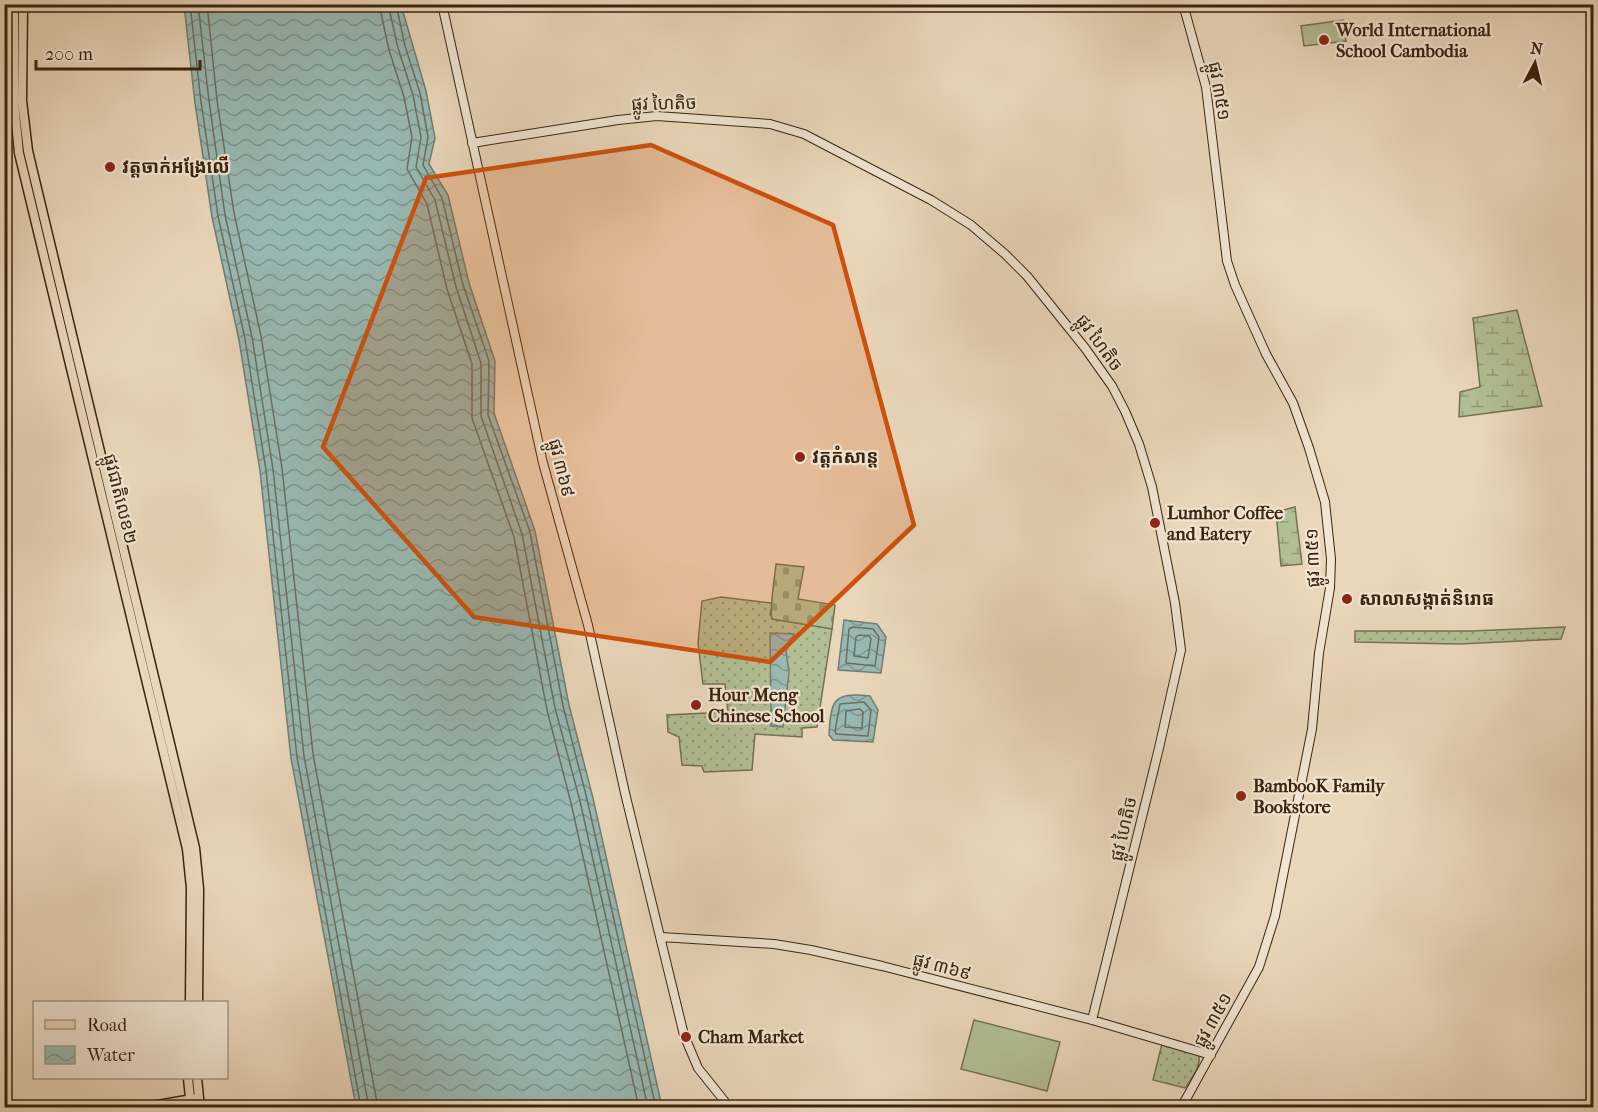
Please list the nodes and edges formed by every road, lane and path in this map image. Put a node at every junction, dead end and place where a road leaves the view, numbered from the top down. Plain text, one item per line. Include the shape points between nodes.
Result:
1 (14, 4) edge
2 (23, 4) edge
3 (442, 4) edge
4 (1183, 4) edge
5 (18, 69) junction
6 (472, 143) junction
7 (182, 811) junction
8 (661, 937) junction
9 (190, 1001) edge
10 (198, 1001) edge
11 (1092, 1020) junction
12 (1210, 1054) junction
13 (189, 1079) edge
14 (197, 1079) edge
15 (195, 1103) edge
16 (140, 1107) edge
17 (730, 1107) edge
18 (1181, 1107) edge

1 - 5 main road, ផ្លូវជាតិលេខ២
2 - 5 main road, ផ្លូវជាតិលេខ២
3 - 6 street, ផ្លូវ ៣៦៩
4 - 12 street, ផ្លូវ ៣៥១ via 1206,87 1227,261 1266,354 1293,403 1309,448 1325,502 1331,559 1312,729 1275,916 1259,967
5 - 7 main road, ផ្លូវជាតិលេខ២ via 15,119 21,159
6 - 8 street, ផ្លូវ ៣៦៩ via 543,463 588,625
6 - 11 street, ផ្លូវ ហៃតិច via 657,116 770,124 804,134 971,225 1027,276 1085,348 1112,387 1139,444 1152,487 1181,650
7 - 9 main road, ផ្លូវជាតិលេខ២ via 190,878
7 - 10 main road, ផ្លូវជាតិលេខ២ via 198,868
8 - 11 street, ផ្លូវ ៣៦៩ via 733,940 811,950
8 - 17 street, ផ្លូវ ៣៦៩ via 689,1050 709,1084
11 - 12 street, ផ្លូវ ៣៦៩
12 - 18 street, ផ្លូវ ៣៥១
13 - 15 main road
14 - 15 main road
15 - 16 main road

